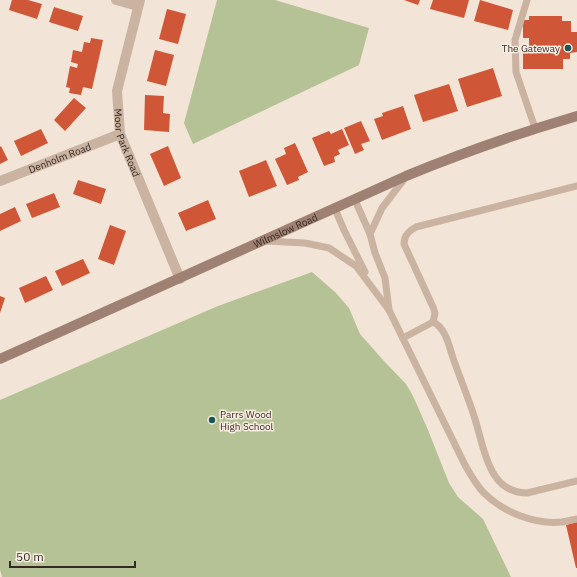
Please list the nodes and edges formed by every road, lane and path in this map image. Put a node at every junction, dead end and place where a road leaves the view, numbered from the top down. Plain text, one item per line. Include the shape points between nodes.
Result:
1 (116, 0) edge
2 (527, 0) edge
3 (139, 3) edge
4 (577, 116) edge
5 (535, 128) junction
6 (120, 134) junction
7 (406, 176) junction
8 (0, 181) edge
9 (577, 186) edge
10 (355, 200) junction
11 (335, 209) junction
12 (370, 234) junction
13 (265, 241) junction
14 (180, 279) junction
15 (374, 292) junction
16 (388, 310) junction
17 (433, 322) junction
18 (403, 338) junction
19 (0, 359) edge
20 (577, 481) edge
21 (577, 518) edge

1 - 3 street
2 - 5 lane via 515,40 516,72
3 - 6 street, Moor Park Road via 117,90
4 - 5 main road, Wilmslow Road
5 - 7 main road, Wilmslow Road
6 - 8 street, Denholm Road
6 - 14 street, Moor Park Road
7 - 10 main road, Wilmslow Road
7 - 12 lane via 382,208
9 - 17 lane via 416,227 407,234 404,244 434,307
10 - 11 main road, Wilmslow Road
10 - 12 lane
11 - 13 main road, Wilmslow Road
11 - 15 lane
12 - 16 lane via 385,278
13 - 14 main road, Wilmslow Road
13 - 15 lane via 305,243 329,248 356,266
14 - 19 main road, Wilmslow Road
15 - 16 lane
16 - 18 lane
17 - 18 lane
17 - 20 lane via 438,324 445,334 474,415 487,463 501,483 518,492 527,493
18 - 21 lane via 465,465 484,493 509,511 528,518 550,522

